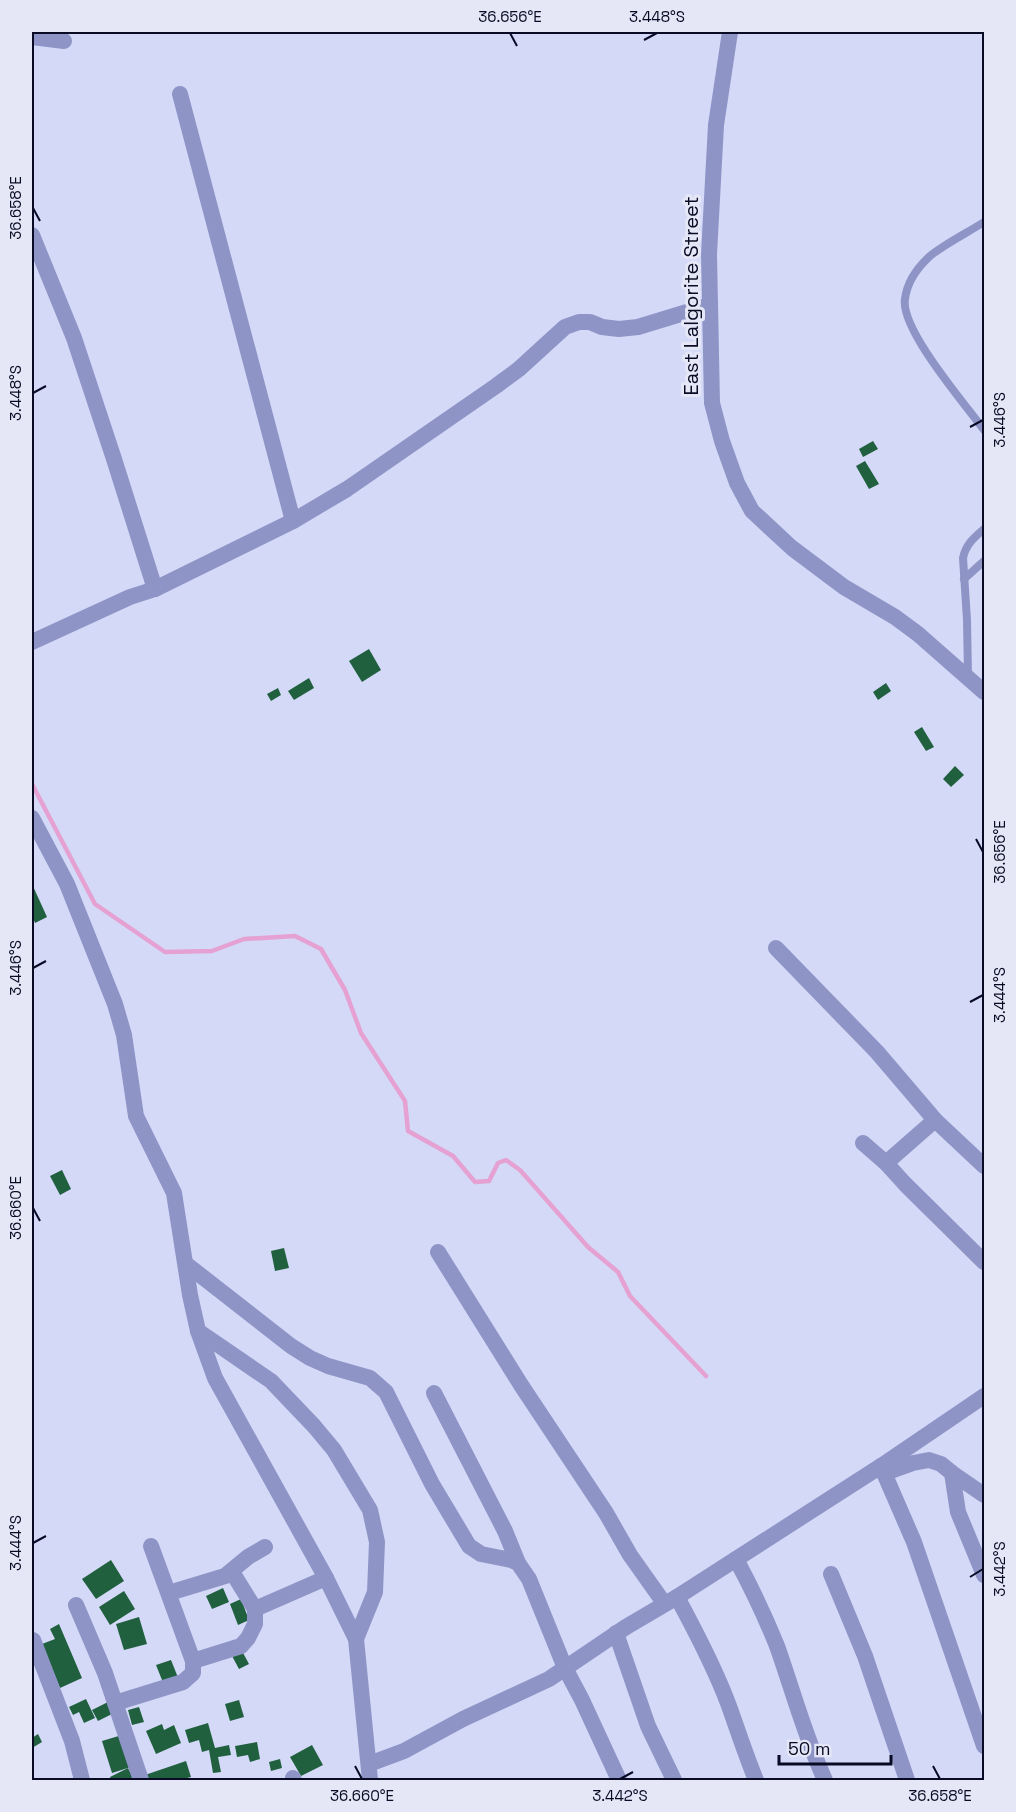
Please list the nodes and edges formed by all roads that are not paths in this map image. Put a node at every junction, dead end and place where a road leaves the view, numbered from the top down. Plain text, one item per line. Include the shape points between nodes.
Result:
1 (730, 32) edge
2 (32, 37) edge
3 (64, 41) dead end
4 (180, 94) dead end
5 (984, 222) edge
6 (32, 235) edge
7 (710, 305) junction
8 (984, 430) edge
9 (292, 521) junction
10 (984, 529) edge
11 (984, 561) edge
12 (964, 579) junction
13 (155, 588) junction
14 (32, 642) edge
15 (968, 677) junction
16 (984, 692) edge
17 (32, 818) edge
18 (776, 948) dead end
19 (935, 1120) junction
20 (863, 1143) dead end
21 (886, 1163) junction
22 (984, 1166) edge
23 (438, 1252) dead end
24 (984, 1262) edge
25 (186, 1264) junction
26 (198, 1331) junction
27 (434, 1393) dead end
28 (984, 1396) edge
29 (883, 1469) junction
30 (952, 1473) junction
31 (984, 1495) edge
32 (151, 1546) dead end
33 (265, 1547) dead end
34 (736, 1559) junction
35 (518, 1563) junction
36 (232, 1572) junction
37 (831, 1574) dead end
38 (984, 1575) edge
39 (326, 1578) junction
40 (169, 1593) junction
41 (671, 1600) junction
42 (76, 1605) dead end
43 (255, 1609) junction
44 (616, 1633) junction
45 (356, 1639) junction
46 (33, 1640) edge
47 (193, 1661) junction
48 (565, 1668) junction
49 (116, 1703) junction
50 (984, 1746) edge
51 (369, 1772) edge
52 (82, 1780) edge
53 (141, 1780) edge
54 (619, 1780) edge
55 (674, 1780) edge
56 (756, 1780) edge
57 (825, 1780) edge
58 (907, 1780) edge

1 - 7 street, East Lalgorite Street via 716,126
2 - 3 street
4 - 9 street
5 - 8 lane via 931,256 913,277 904,300 906,316 918,339
6 - 13 street via 74,338
7 - 9 street via 638,327 619,329 590,322 565,327 496,386 347,489
7 - 15 street, East Lalgorite Street via 712,403 736,483 752,511 792,548 844,587 896,617
9 - 13 street
10 - 12 lane via 965,549
11 - 12 lane
12 - 15 lane
13 - 14 street
15 - 16 street, East Lalgorite Street
17 - 25 street via 67,884 115,1004 124,1035 136,1116 174,1193
18 - 19 street via 877,1052
19 - 21 street
19 - 22 street
20 - 21 street
21 - 24 street
23 - 41 street via 630,1555
25 - 26 street
25 - 35 street via 291,1346 319,1362 377,1383 392,1402 432,1484 469,1546 481,1554
26 - 39 street via 215,1378
26 - 45 street via 271,1381 334,1450 370,1510 377,1542 375,1592
27 - 35 street
28 - 29 street
29 - 30 street via 929,1460
29 - 34 street
29 - 50 street via 914,1542
30 - 31 street
30 - 38 street via 958,1512
32 - 40 street
33 - 36 street
34 - 41 street
34 - 57 street via 758,1600
35 - 48 street via 529,1579
36 - 40 street
36 - 43 street
37 - 58 street via 865,1656
39 - 43 street
39 - 45 street
40 - 47 street
41 - 44 street
41 - 56 street via 717,1677
42 - 49 street
43 - 47 street via 255,1624 241,1646
44 - 48 street
44 - 55 street via 648,1726
45 - 51 street
46 - 52 street via 72,1742
47 - 49 street via 192,1673 183,1682
48 - 51 street
48 - 54 street
49 - 53 street

